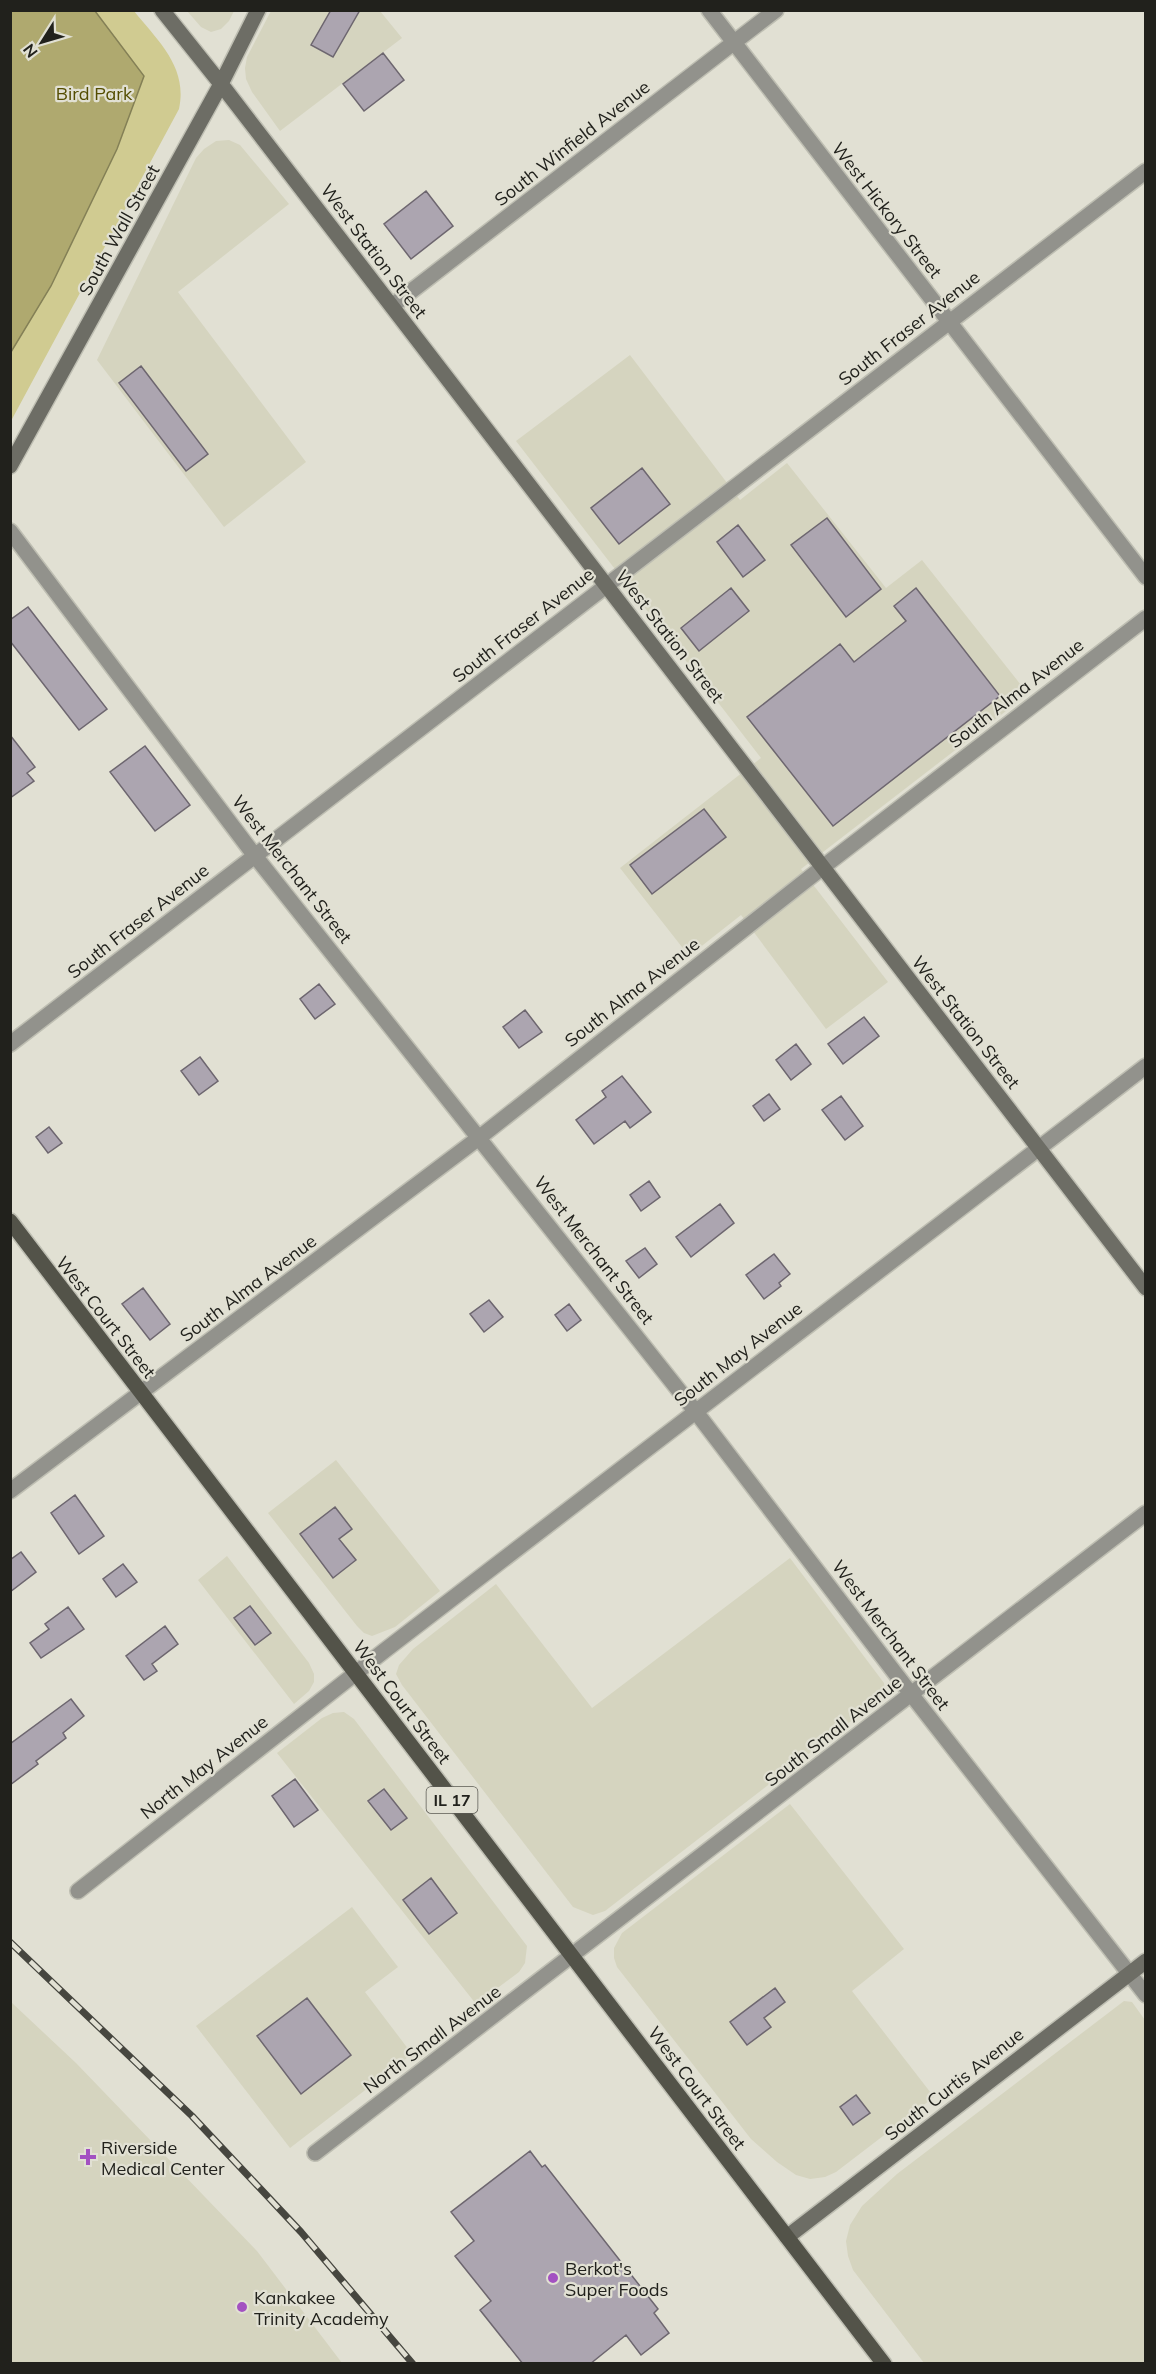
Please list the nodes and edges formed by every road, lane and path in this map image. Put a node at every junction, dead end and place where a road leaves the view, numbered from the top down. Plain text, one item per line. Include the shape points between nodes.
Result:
1 (162, 10) edge
2 (258, 10) edge
3 (709, 10) edge
4 (776, 10) edge
5 (734, 43) junction
6 (221, 84) junction
7 (1146, 171) edge
8 (392, 306) junction
9 (949, 322) junction
10 (10, 466) edge
11 (10, 531) edge
12 (1146, 577) edge
13 (606, 585) junction
14 (1146, 618) edge
15 (255, 856) junction
16 (823, 867) junction
17 (10, 1044) edge
18 (1146, 1066) edge
19 (480, 1137) junction
20 (1039, 1148) junction
21 (10, 1221) edge
22 (14, 1235) edge
23 (1146, 1288) edge
24 (141, 1394) junction
25 (696, 1412) junction
26 (10, 1491) edge
27 (1146, 1513) edge
28 (355, 1674) junction
29 (911, 1695) junction
30 (78, 1891) dead end
31 (572, 1956) junction
32 (1146, 1961) edge
33 (1129, 1974) junction
34 (1146, 1995) edge
35 (315, 2153) dead end
36 (787, 2237) junction
37 (884, 2364) edge

1 - 6 main road, West Station Street
2 - 6 main road, South Wall Street
3 - 5 street, West Hickory Street
4 - 5 street, South Winfield Avenue
5 - 8 street, South Winfield Avenue
5 - 9 street, West Hickory Street
6 - 8 main road, West Station Street
6 - 10 main road, South Wall Street
7 - 9 street, South Fraser Avenue
8 - 13 main road, West Station Street
9 - 12 street, West Hickory Street
9 - 13 street, South Fraser Avenue
11 - 15 street, West Merchant Street
13 - 15 street, South Fraser Avenue
13 - 16 main road, West Station Street
14 - 16 street, South Alma Avenue
15 - 17 street, South Fraser Avenue
15 - 19 street, West Merchant Street
16 - 19 street, South Alma Avenue
16 - 20 main road, West Station Street
18 - 20 street, South May Avenue
19 - 24 street, South Alma Avenue
19 - 25 street, West Merchant Street
20 - 23 main road, West Station Street
20 - 25 street, South May Avenue
21 - 22 main road, West Court Street / IL 17
22 - 24 main road, West Court Street / IL 17
24 - 26 street, South Alma Avenue
24 - 28 main road, West Court Street / IL 17
25 - 28 street, South May Avenue
25 - 29 street, West Merchant Street
27 - 29 street, South Small Avenue
28 - 30 street, North May Avenue
28 - 31 main road, West Court Street / IL 17
29 - 31 street, South Small Avenue
29 - 33 street, West Merchant Street
31 - 35 street, North Small Avenue
31 - 36 main road, West Court Street / IL 17
32 - 33 main road, South Curtis Avenue
33 - 34 street, West Merchant Street
33 - 36 main road, South Curtis Avenue
36 - 37 main road, West Court Street / IL 17

